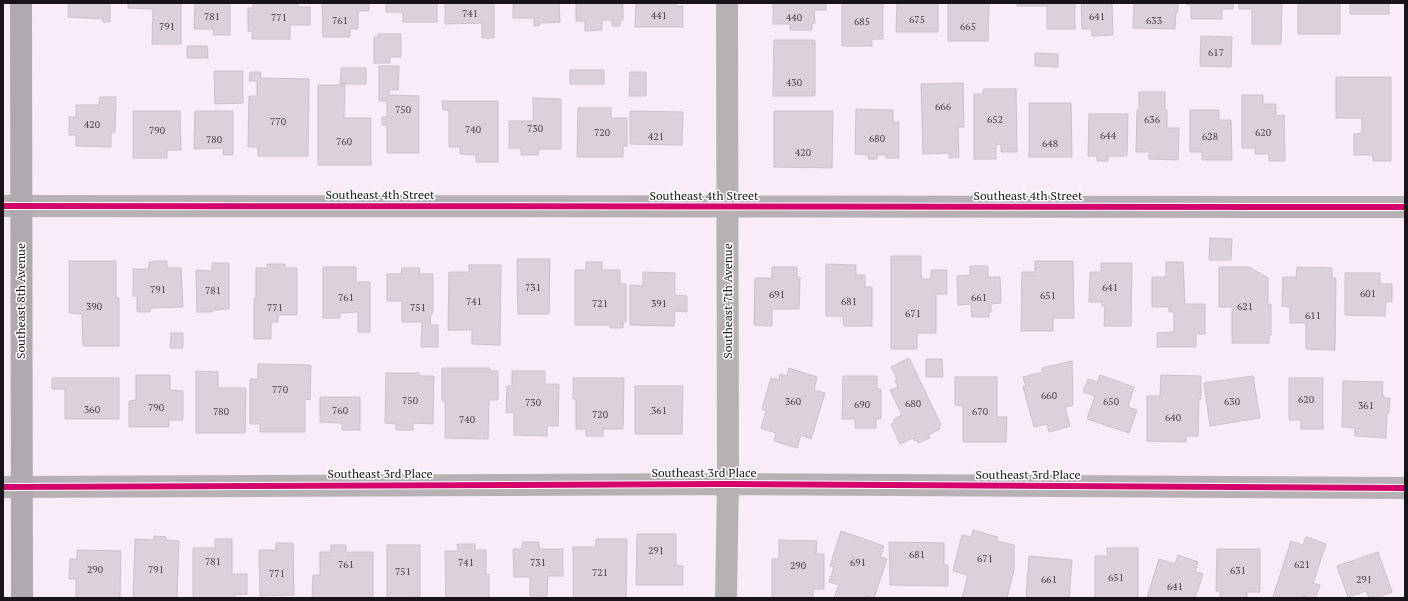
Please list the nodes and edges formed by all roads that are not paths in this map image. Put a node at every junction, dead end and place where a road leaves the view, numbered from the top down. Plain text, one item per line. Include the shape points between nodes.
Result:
1 (21, 3) edge
2 (727, 3) edge
3 (12, 206) edge
4 (727, 207) junction
5 (1405, 207) edge
6 (728, 484) junction
7 (12, 487) edge
8 (1405, 488) edge
9 (22, 598) edge
10 (726, 598) edge

1 - 3 main road, Southeast 8th Avenue
2 - 4 street, Southeast 7th Avenue
3 - 4 street, Southeast 4th Street
3 - 7 main road, Southeast 8th Avenue
4 - 5 street, Southeast 4th Street
4 - 6 street, Southeast 7th Avenue
6 - 7 street, Southeast 3rd Place
6 - 8 street, Southeast 3rd Place
6 - 10 street, Southeast 7th Avenue
7 - 9 main road, Southeast 8th Avenue

